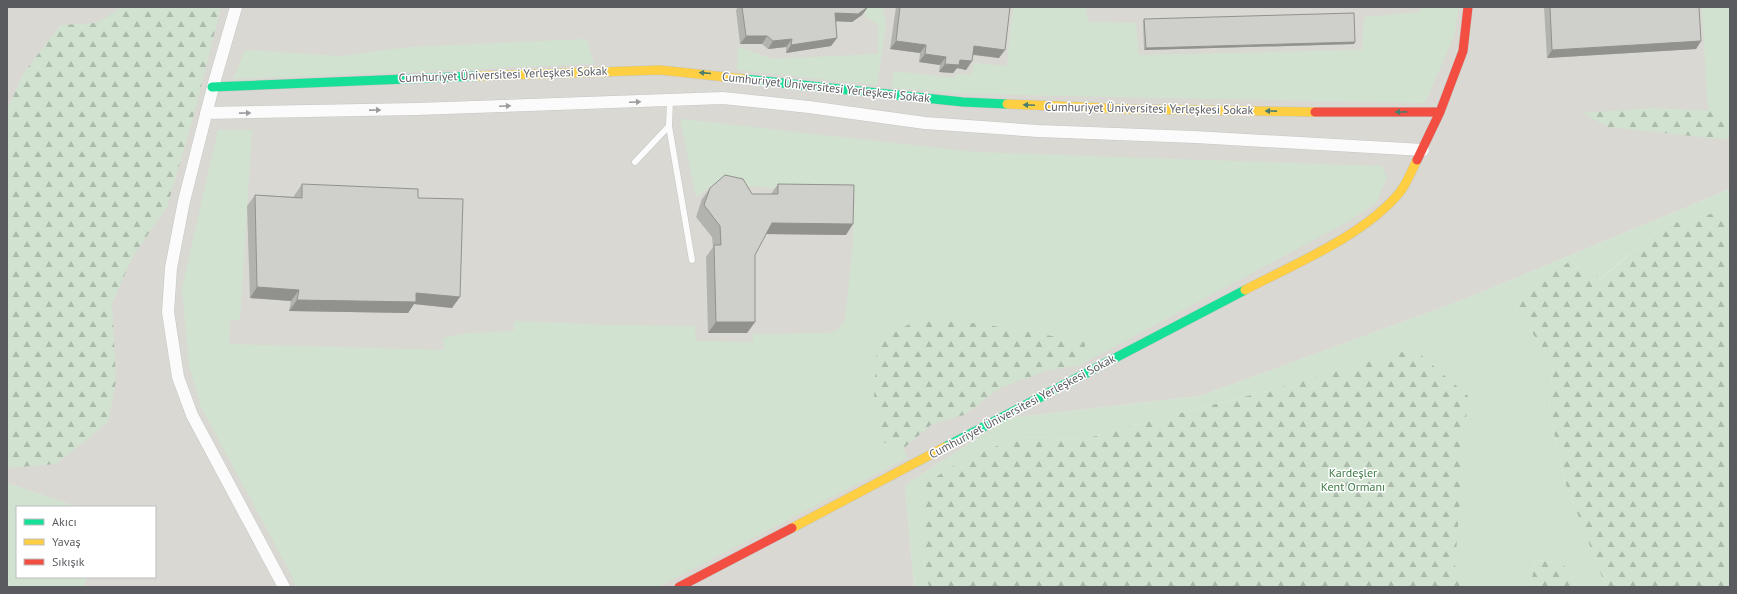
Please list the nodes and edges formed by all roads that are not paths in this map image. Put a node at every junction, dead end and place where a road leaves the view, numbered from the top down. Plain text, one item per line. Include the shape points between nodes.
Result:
1 (236, 7) edge
2 (1468, 7) edge
3 (212, 88) junction
4 (670, 101) junction
5 (1440, 112) junction
6 (206, 113) junction
7 (669, 126) junction
8 (1423, 150) junction
9 (635, 162) dead end
10 (692, 260) dead end
11 (284, 587) edge
12 (679, 587) edge

1 - 3 street
2 - 5 street, Cumhuriyet Üniversitesi Yerleşkesi Sokak via 1463,51
5 -> 3 street, Cumhuriyet Üniversitesi Yerleşkesi Sokak via 1128,109 963,102 660,70 376,79
3 - 6 street
6 -> 4 street, Cumhuriyet Üniversitesi Yerleşkesi Sokak
4 - 7 lane
4 - 8 street, Cumhuriyet Üniversitesi Yerleşkesi Sokak via 723,98 925,123
5 - 8 street, Cumhuriyet Üniversitesi Yerleşkesi Sokak
6 - 11 street via 184,201 171,268 168,312 178,377 192,415
7 - 9 lane
7 - 10 lane
8 - 12 street, Cumhuriyet Üniversitesi Yerleşkesi Sokak via 1400,192 1370,222 1335,243

